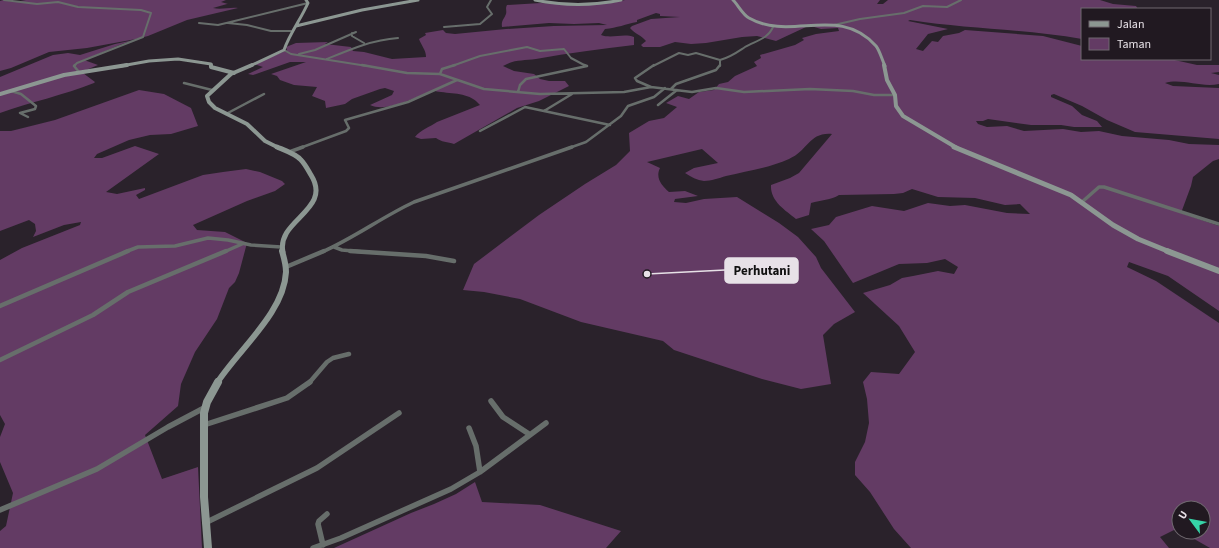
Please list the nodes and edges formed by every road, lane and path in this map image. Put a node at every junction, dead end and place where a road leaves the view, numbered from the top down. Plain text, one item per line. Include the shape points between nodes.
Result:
1 (4, 0) edge
2 (62, 0) edge
3 (418, 0) edge
4 (491, 0) edge
5 (535, 0) edge
6 (621, 0) edge
7 (733, 0) edge
8 (961, 0) edge
9 (56, 2) junction
10 (307, 2) edge
11 (199, 23) dead end
12 (226, 23) junction
13 (834, 25) junction
14 (296, 26) junction
15 (444, 27) dead end
16 (774, 27) junction
17 (291, 31) junction
18 (356, 32) dead end
19 (352, 33) junction
20 (398, 38) dead end
21 (364, 43) junction
22 (284, 51) junction
23 (297, 54) junction
24 (325, 60) junction
25 (720, 60) junction
26 (79, 72) junction
27 (234, 73) junction
28 (440, 74) junction
29 (458, 80) junction
30 (184, 83) dead end
31 (651, 87) junction
32 (665, 88) junction
33 (672, 89) junction
34 (212, 90) junction
35 (677, 90) junction
36 (7, 92) junction
37 (518, 92) junction
38 (0, 94) edge
39 (264, 94) dead end
40 (573, 94) junction
41 (895, 95) junction
42 (658, 105) dead end
43 (544, 111) junction
44 (226, 114) junction
45 (28, 117) dead end
46 (610, 125) junction
47 (480, 131) dead end
48 (289, 152) junction
49 (1082, 202) junction
50 (1219, 224) edge
51 (242, 244) junction
52 (281, 247) junction
53 (334, 247) junction
54 (454, 261) dead end
55 (286, 267) junction
56 (1219, 271) edge
57 (0, 306) edge
58 (349, 354) dead end
59 (0, 360) edge
60 (490, 401) dead end
61 (204, 408) junction
62 (399, 413) dead end
63 (546, 423) dead end
64 (204, 425) junction
65 (469, 428) dead end
66 (529, 434) junction
67 (480, 472) junction
68 (0, 510) edge
69 (327, 514) dead end
70 (205, 524) junction
71 (323, 545) junction
72 (208, 548) edge
73 (313, 548) edge

1 - 9 street via 37,4
2 - 9 street
3 - 14 street via 370,8
4 - 15 street via 488,7 493,13 483,23
5 - 6 street via 579,4
7 - 16 street via 748,18
8 - 13 street via 947,7 923,6 904,13 860,18
9 - 26 street via 78,7 141,10 151,13 143,37 77,63 74,66
10 - 12 street
10 - 14 street
11 - 12 street
12 - 17 street via 271,31
13 - 16 street
13 - 41 street via 860,32 876,45
14 - 17 street
16 - 25 street via 765,37 734,56
17 - 22 street
18 - 19 street
19 - 21 street via 352,36
19 - 23 street via 314,50
20 - 21 street
21 - 24 street
22 - 23 street
22 - 27 street
23 - 24 street
24 - 28 street via 407,73
25 - 31 street via 696,53 680,53 666,58 635,78
25 - 33 street via 716,70 676,84
26 - 27 street via 169,59 208,63 214,69
26 - 36 street
27 - 34 street
28 - 29 street
28 - 37 street via 442,69 480,56 529,47 540,51 564,49 571,58 586,65 528,78 520,85
29 - 37 street via 478,88
29 - 48 street via 411,101 348,118 345,120 349,128 346,131
30 - 34 street
31 - 32 street
31 - 40 street via 624,92
32 - 33 street
32 - 46 street via 654,97 628,106
33 - 35 street
34 - 44 street via 207,96 209,102
35 - 41 street via 692,92 716,88 747,92 810,89
35 - 42 street
36 - 38 street
36 - 45 street via 17,92 36,106 35,109 20,113
37 - 40 street
39 - 44 street
40 - 43 street
41 - 49 street via 900,114 933,136 1060,190
43 - 46 street
43 - 47 street via 524,107
44 - 48 street via 247,124 265,141
46 - 53 street via 586,142 408,204
48 - 52 street via 301,159 318,188 311,204 287,232
49 - 50 street via 1099,187 1104,187
49 - 56 street via 1126,233 1172,254
51 - 52 street
51 - 57 street via 208,238 168,247 138,248
51 - 59 street via 128,292 93,315
52 - 55 street
53 - 54 street via 342,250 426,256
53 - 55 street
55 - 61 street via 274,309 220,378
58 - 64 street via 327,362 309,382 286,398
60 - 66 street via 503,417
61 - 64 street
61 - 68 street via 97,469
62 - 70 street via 317,468
63 - 66 street
64 - 70 street
65 - 67 street via 476,446
66 - 67 street
67 - 71 street via 445,492
69 - 71 street via 318,524
70 - 72 street
71 - 73 street

